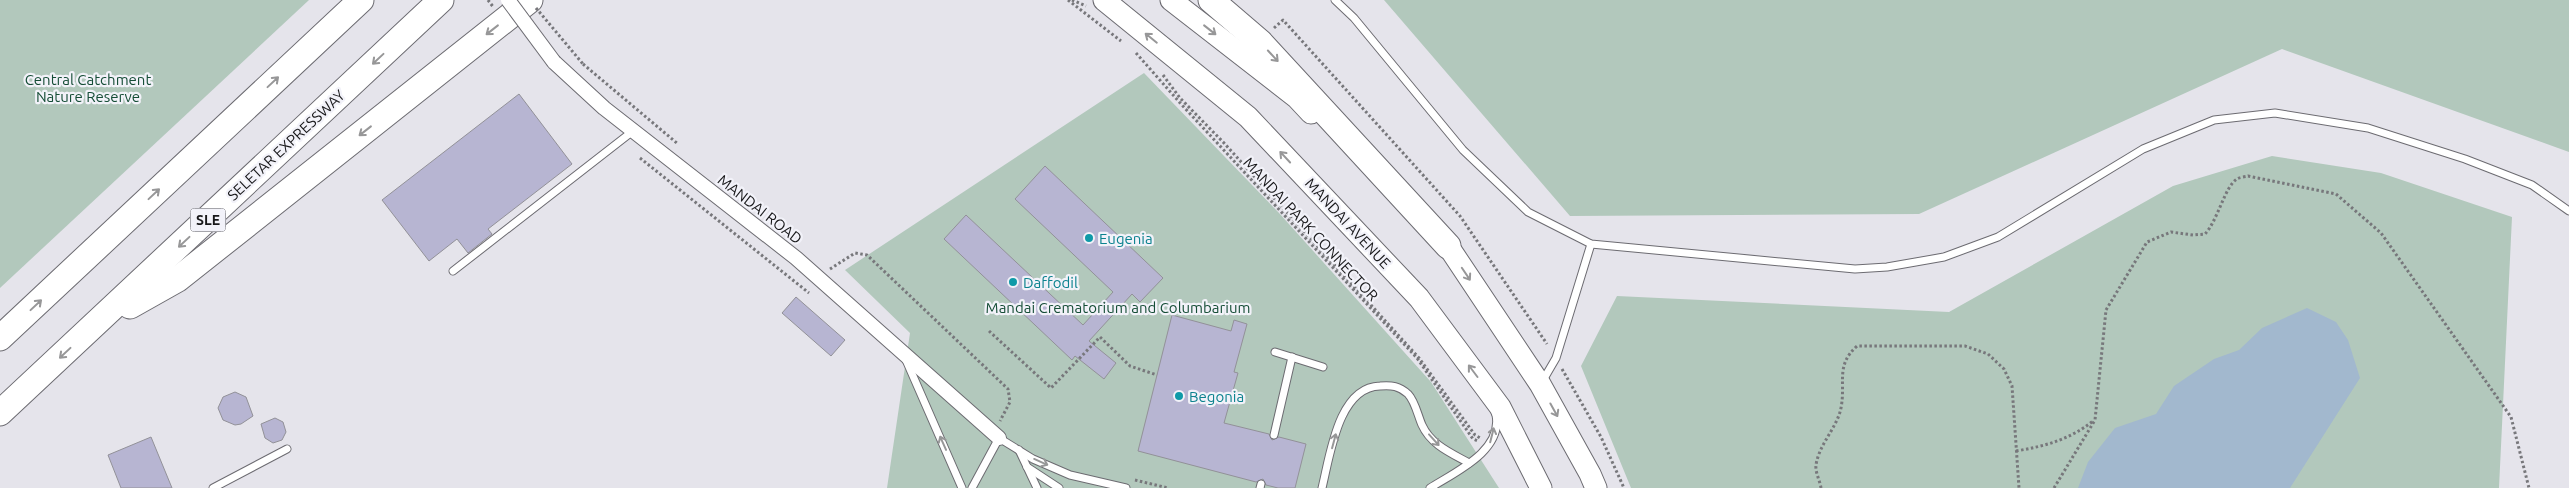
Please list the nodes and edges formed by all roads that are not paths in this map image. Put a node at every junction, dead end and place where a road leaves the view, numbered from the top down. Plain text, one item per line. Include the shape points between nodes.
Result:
1 (361, 0) edge
2 (441, 0) edge
3 (508, 0) edge
4 (1171, 0) edge
5 (1211, 0) edge
6 (1334, 0) edge
7 (533, 4) edge
8 (1098, 5) edge
9 (634, 131) junction
10 (2569, 211) edge
11 (1591, 244) junction
12 (1448, 246) junction
13 (453, 271) dead end
14 (94, 327) junction
15 (0, 338) edge
16 (1276, 352) dead end
17 (903, 353) junction
18 (1292, 357) junction
19 (1323, 367) dead end
20 (1540, 384) junction
21 (1491, 395) junction
22 (0, 413) edge
23 (1001, 433) junction
24 (1274, 436) dead end
25 (287, 449) dead end
26 (1019, 450) junction
27 (1469, 463) junction
28 (1027, 467) junction
29 (213, 488) edge
30 (962, 488) edge
31 (972, 488) edge
32 (1037, 488) edge
33 (1059, 488) edge
34 (1126, 488) edge
35 (1322, 488) edge
36 (1430, 488) edge
37 (1541, 488) edge
38 (1596, 488) edge

15 -> 1 highway
2 -> 14 highway, SELETAR EXPRESSWAY / SLE
3 - 9 street, MANDAI ROAD, bridge via 554,62
4 -> 12 main road via 1296,98
5 -> 12 highway via 1260,42
6 - 11 lane via 1354,18 1463,150 1528,212
7 -> 14 highway via 178,279
21 -> 8 main road, MANDAI AVENUE via 1419,298 1248,118
9 - 13 lane
9 - 17 street, MANDAI ROAD via 796,258
10 - 11 lane via 2532,185 2465,159 2368,128 2274,113 2214,120 2142,149 1998,237 1944,257 1855,269
11 - 20 lane via 1556,358
12 -> 20 main road
14 -> 22 highway, SELETAR EXPRESSWAY / SLE
16 - 18 lane
17 - 23 street, MANDAI ROAD
30 -> 17 lane
18 - 19 lane
18 - 24 lane
20 -> 38 main road
27 -> 21 lane via 1490,444 1496,418
21 - 37 main road, MANDAI AVENUE
23 - 26 lane
23 - 31 lane
25 - 29 lane
26 - 28 lane
26 -> 34 lane via 1070,475
35 -> 27 lane via 1340,419 1351,400 1374,386 1395,385 1410,395 1423,428 1437,445
27 - 36 lane
28 - 32 lane
28 - 33 lane

